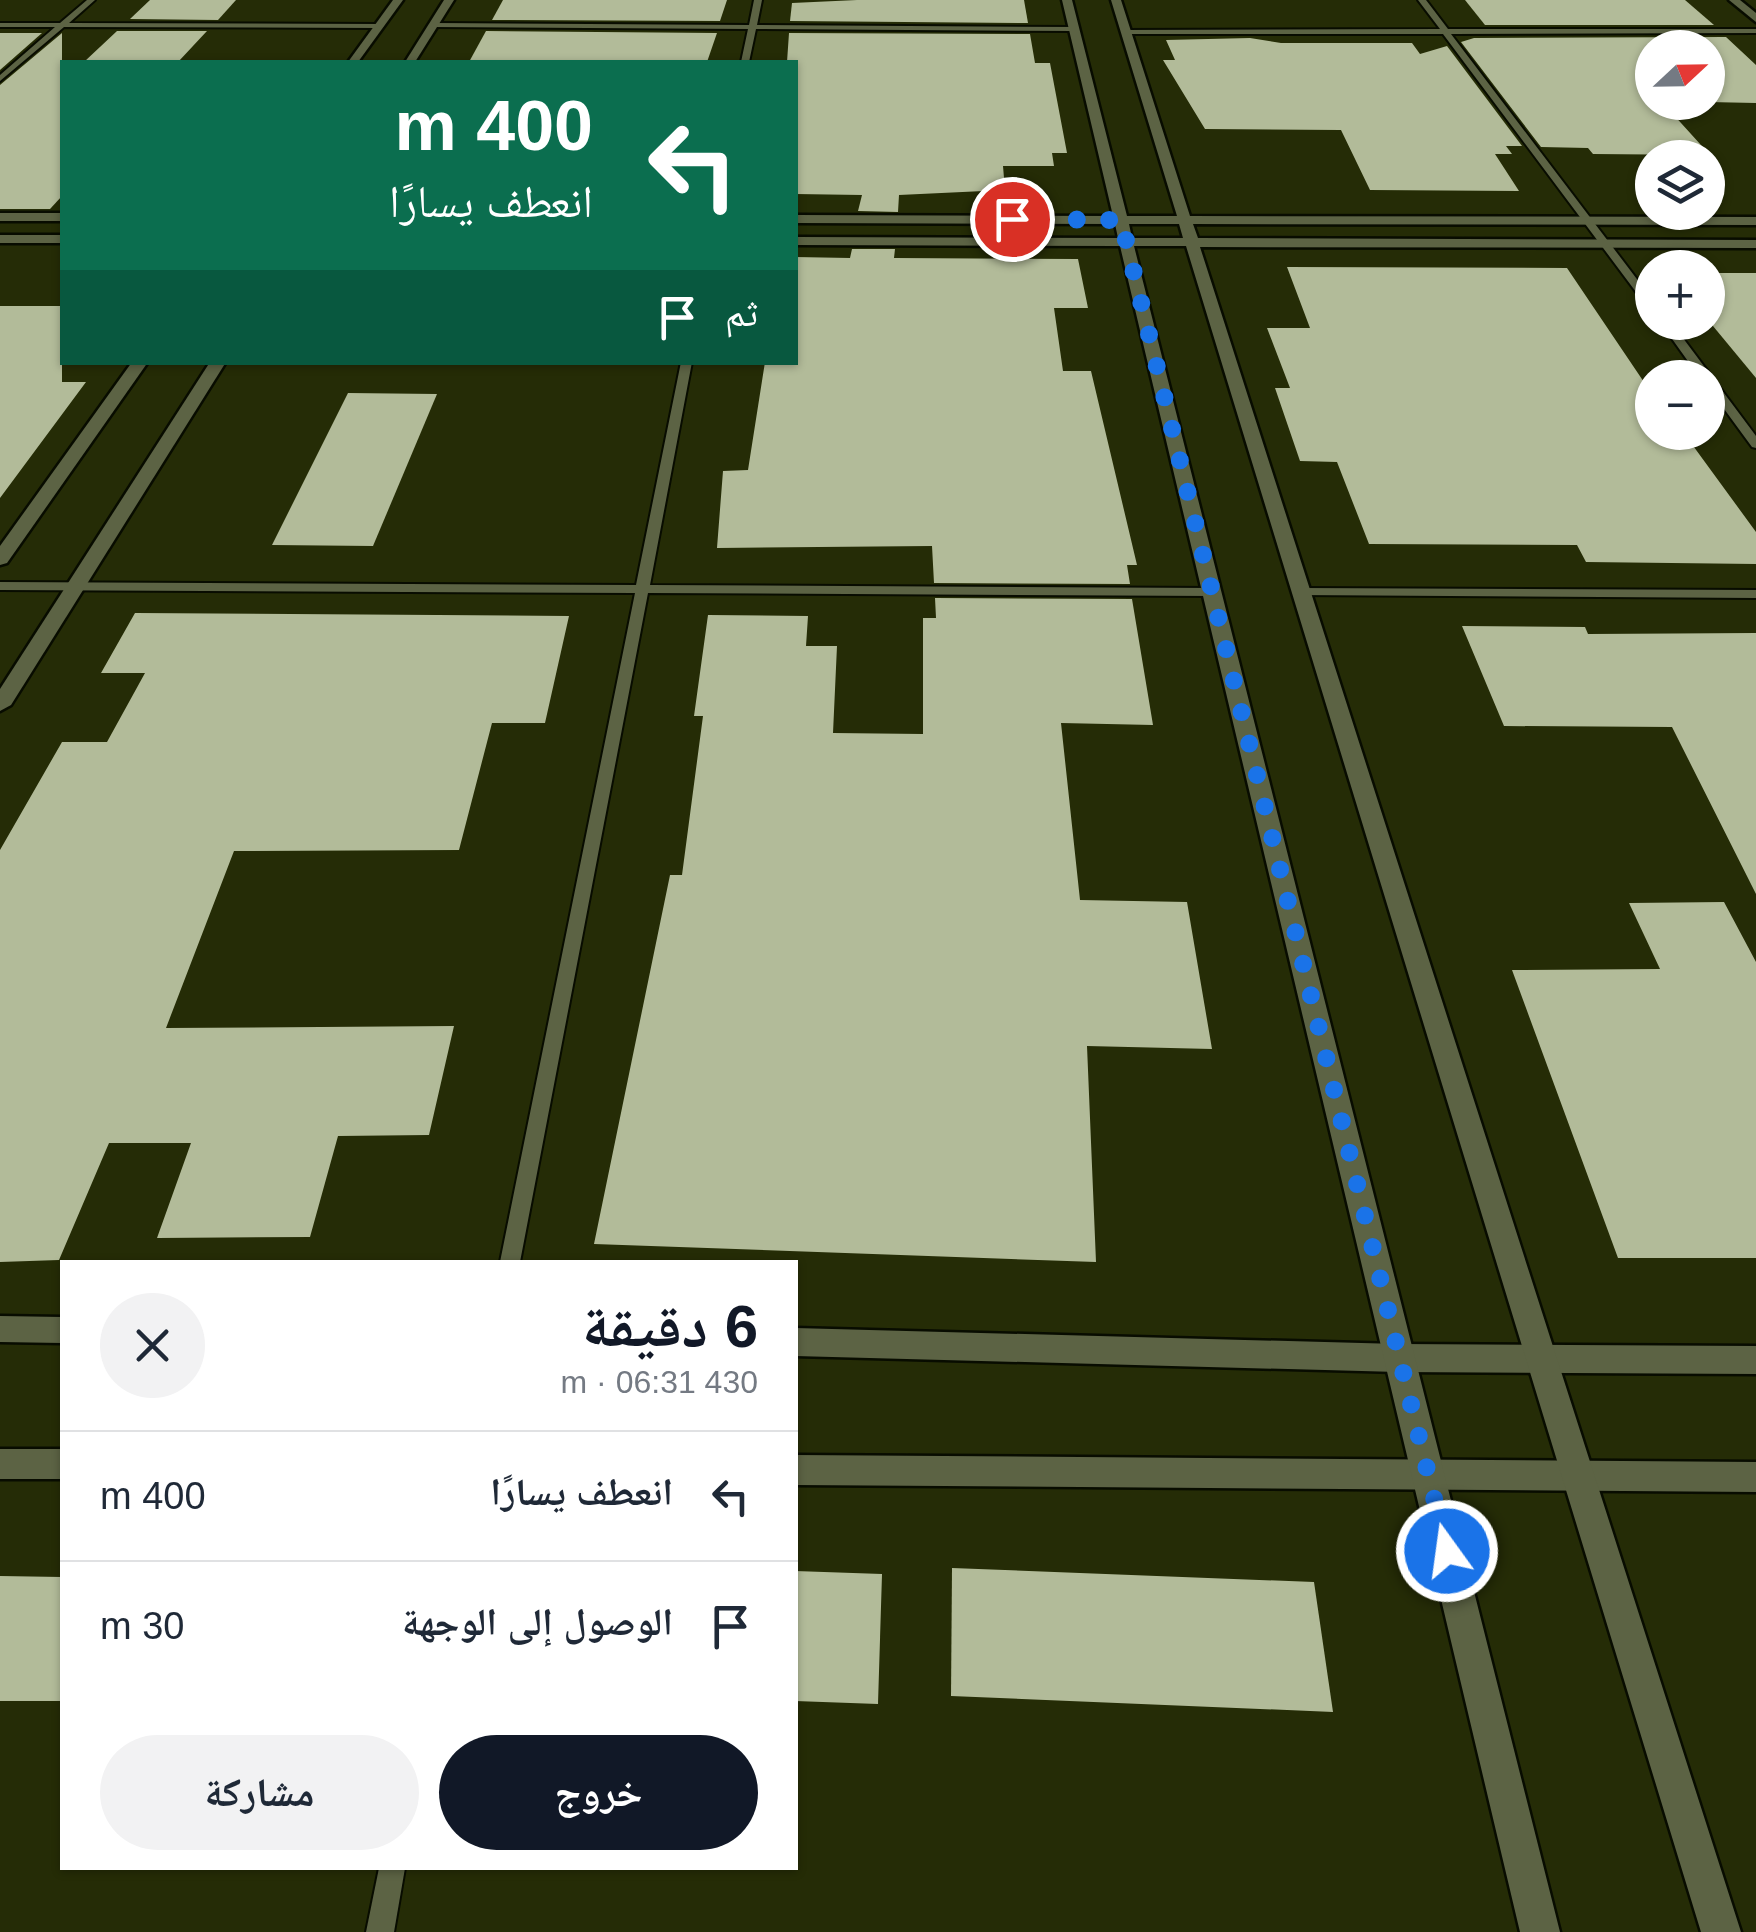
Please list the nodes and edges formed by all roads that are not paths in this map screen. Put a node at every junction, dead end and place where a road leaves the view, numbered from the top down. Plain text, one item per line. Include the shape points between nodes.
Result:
1 (91, 0) edge
2 (398, 0) edge
3 (450, 0) edge
4 (758, 0) edge
5 (1067, 0) edge
6 (1116, 0) edge
7 (1422, 0) edge
8 (1734, 0) edge
9 (1756, 19) edge
10 (0, 25) edge
11 (62, 25) junction
12 (434, 25) junction
13 (380, 26) junction
14 (753, 26) junction
15 (1074, 29) junction
16 (1756, 31) edge
17 (1126, 32) junction
18 (1446, 32) junction
19 (355, 60) edge
20 (411, 60) edge
21 (746, 60) edge
22 (0, 79) edge
23 (0, 217) edge
24 (60, 217) edge
25 (798, 219) edge
26 (1588, 220) junction
27 (1756, 221) edge
28 (1124, 231) junction
29 (1188, 231) junction
30 (0, 239) edge
31 (60, 239) edge
32 (798, 241) edge
33 (1605, 244) junction
34 (1756, 244) edge
35 (1635, 284) edge
36 (1678, 340) edge
37 (1693, 360) edge
38 (138, 365) edge
39 (216, 365) edge
40 (686, 365) edge
41 (1725, 403) edge
42 (1756, 444) edge
43 (0, 559) edge
44 (0, 586) edge
45 (76, 586) junction
46 (642, 589) junction
47 (1212, 592) junction
48 (1301, 592) junction
49 (1756, 594) edge
50 (0, 705) edge
51 (510, 1260) edge
52 (0, 1330) edge
53 (60, 1330) edge
54 (798, 1342) edge
55 (1398, 1358) junction
56 (1540, 1360) junction
57 (1756, 1360) edge
58 (0, 1464) edge
59 (60, 1464) edge
60 (798, 1470) edge
61 (1428, 1474) junction
62 (1578, 1476) junction
63 (1756, 1477) edge
64 (392, 1870) edge
65 (380, 1932) edge
66 (1540, 1932) edge
67 (1721, 1932) edge

1 - 11 lane
2 - 13 street
3 - 12 street
4 - 14 lane
5 - 15 street
6 - 17 street
7 - 18 lane
8 - 9 street
10 - 11 lane
11 - 13 lane
11 - 22 lane
12 - 14 lane
12 - 20 street
13 - 19 street
14 - 15 lane
14 - 21 lane
15 - 28 street
16 - 18 lane
17 - 18 lane
17 - 29 street
18 - 26 lane
23 - 24 street
25 - 28 street
26 - 27 street
26 - 29 street
26 - 33 lane
28 - 29 street
28 - 29 street
28 - 32 street
28 - 47 street
29 - 33 street
29 - 48 street
30 - 31 street
33 - 34 street
33 - 35 lane
36 - 37 lane
38 - 43 street
39 - 45 street
40 - 46 lane
41 - 42 lane
44 - 45 lane
45 - 46 lane
45 - 50 street
46 - 47 lane
46 - 51 lane
47 - 55 street
48 - 49 lane
48 - 56 street
52 - 53 street
54 - 55 street
55 - 56 street
55 - 61 street
56 - 57 street
56 - 62 street
58 - 59 street
60 - 61 street
61 - 62 street
61 - 66 street
62 - 63 street
62 - 67 street
64 - 65 lane

